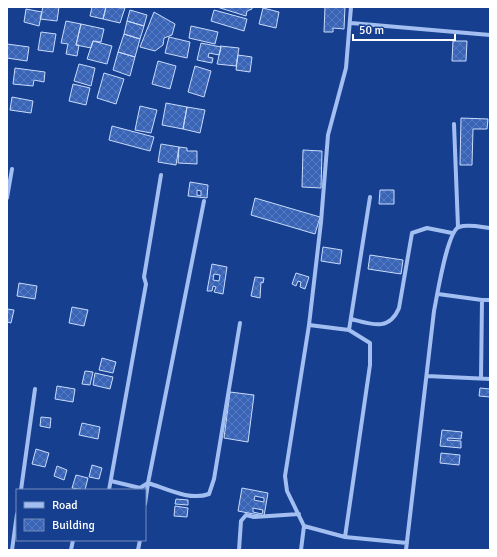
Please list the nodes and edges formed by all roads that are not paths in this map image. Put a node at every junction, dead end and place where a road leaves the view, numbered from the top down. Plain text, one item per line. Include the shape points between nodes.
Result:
1 (351, 7) edge
2 (351, 23) junction
3 (490, 35) edge
4 (454, 124) dead end
5 (12, 169) dead end
6 (160, 175) dead end
7 (7, 198) edge
8 (370, 198) dead end
9 (204, 201) dead end
10 (458, 228) junction
11 (490, 228) edge
12 (452, 233) junction
13 (438, 294) junction
14 (482, 300) junction
15 (490, 300) edge
16 (351, 319) junction
17 (240, 323) dead end
18 (309, 325) junction
19 (349, 330) junction
20 (427, 376) junction
21 (481, 378) junction
22 (490, 379) edge
23 (35, 390) dead end
24 (111, 481) junction
25 (148, 483) junction
26 (20, 489) edge
27 (109, 489) edge
28 (146, 497) edge
29 (299, 514) junction
30 (16, 521) edge
31 (304, 526) junction
32 (345, 537) junction
33 (407, 542) junction
34 (12, 550) edge
35 (239, 550) edge
36 (301, 550) edge
37 (406, 550) edge

1 - 2 street
2 - 3 street
2 - 18 street via 346,68 328,135 325,190
4 - 10 street
5 - 7 street
6 - 24 street via 144,277 146,284
8 - 16 street
9 - 25 street
10 - 11 street
10 - 12 street
12 - 13 street
12 - 16 street via 427,228 412,233 399,308 394,319 386,324 370,324
13 - 14 street
13 - 20 street
14 - 15 street
14 - 21 street
16 - 19 street
17 - 25 street via 214,479 209,494 200,497 183,494
18 - 19 street
18 - 29 street via 285,476 287,491
19 - 32 street via 370,343 370,365
20 - 21 street
20 - 33 street
21 - 22 street
23 - 26 street
24 - 25 street via 140,488
24 - 27 street
25 - 28 street
29 - 31 street
29 - 35 street via 254,517 246,515 241,521
30 - 34 street
31 - 32 street
31 - 36 street
32 - 33 street
33 - 37 street

